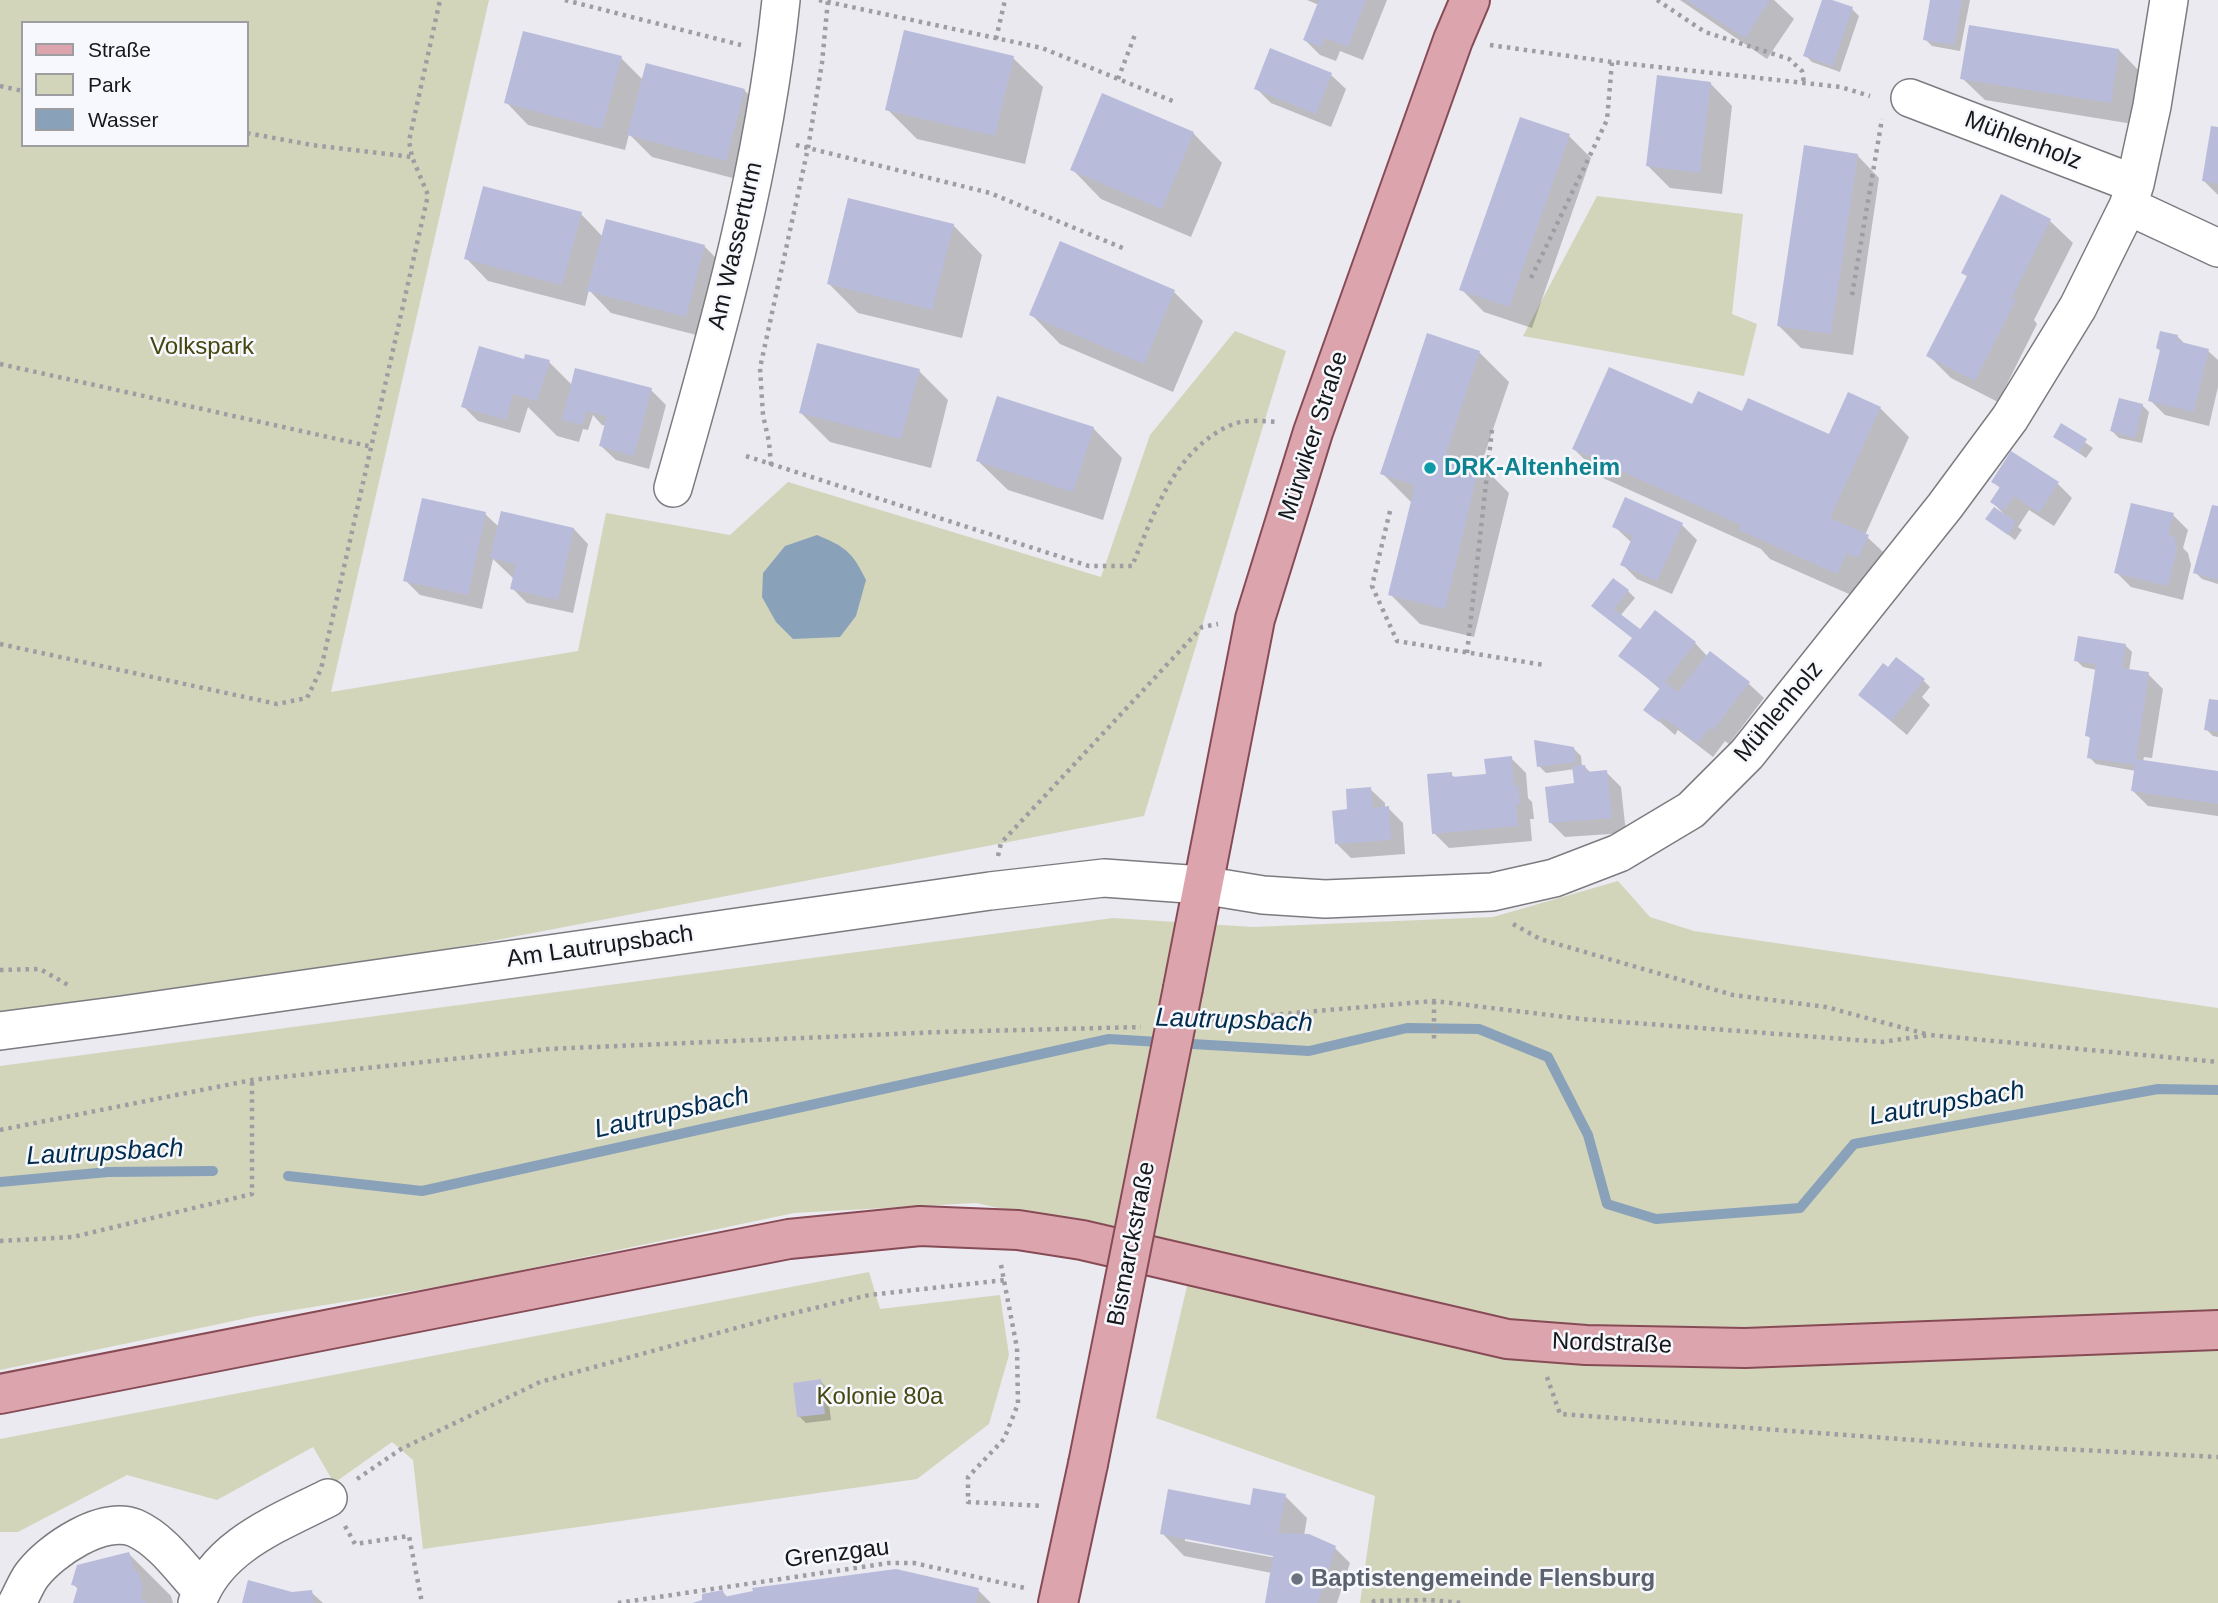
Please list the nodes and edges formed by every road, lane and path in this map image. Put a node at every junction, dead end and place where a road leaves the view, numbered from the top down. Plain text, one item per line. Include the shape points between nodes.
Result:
1 (440, 0) edge
2 (565, 0) edge
3 (781, 0) edge
4 (819, 0) edge
5 (1005, 0) edge
6 (1470, 0) edge
7 (1657, 0) edge
8 (2169, 0) edge
9 (828, 1) edge
10 (1136, 32) dead end
11 (996, 39) junction
12 (1453, 40) junction
13 (775, 53) junction
14 (1612, 62) junction
15 (1118, 79) junction
16 (1804, 83) junction
17 (0, 86) edge
18 (21, 90) edge
19 (1870, 96) dead end
20 (1175, 102) dead end
21 (1896, 105) joint
22 (248, 133) edge
23 (761, 137) junction
24 (808, 148) junction
25 (412, 157) junction
26 (2132, 195) junction
27 (2218, 248) edge
28 (1125, 249) dead end
29 (1531, 278) dead end
30 (1853, 295) dead end
31 (0, 364) edge
32 (1492, 430) dead end
33 (1313, 432) junction
34 (373, 447) junction
35 (746, 456) dead end
36 (771, 465) junction
37 (673, 488) dead end
38 (1390, 512) dead end
39 (1255, 619) junction
40 (0, 644) edge
41 (1467, 653) junction
42 (1544, 665) dead end
43 (1202, 885) junction
44 (990, 891) junction
45 (1492, 892) junction
46 (1434, 1001) junction
47 (1202, 1021) dead end
48 (1147, 1026) dead end
49 (0, 1031) edge
50 (1930, 1035) junction
51 (1434, 1040) dead end
52 (2218, 1062) edge
53 (252, 1080) junction
54 (0, 1130) edge
55 (0, 1241) edge
56 (1009, 1245) junction
57 (1005, 1280) junction
58 (2218, 1330) edge
59 (1547, 1377) dead end
60 (0, 1394) edge
61 (2218, 1457) edge
62 (328, 1498) junction
63 (1079, 1508) junction
64 (199, 1597) edge
65 (1059, 1600) edge
66 (17, 1603) edge
67 (422, 1603) edge
68 (618, 1603) edge
69 (1373, 1603) edge
70 (1464, 1603) edge

1 - 25 path via 410,141
2 - 13 path
3 - 13 street, Am Wasserturm
4 - 9 path
5 - 11 path
6 - 12 main road, Mürwiker Straße
7 - 16 path via 1705,32 1788,59 1802,71
8 - 26 street, Mühlenholz
9 - 11 path
9 - 24 path
10 - 15 path
11 - 15 path via 1042,48
12 - 14 path
12 - 33 main road, Mürwiker Straße
13 - 23 street, Am Wasserturm
14 - 16 path
14 - 29 path via 1607,120
15 - 20 path
16 - 19 path
17 - 18 path
21 - 26 street, Mühlenholz
21 - 30 path
22 - 25 path
23 - 24 path
23 - 37 street, Am Wasserturm via 712,354
24 - 28 path via 990,193
24 - 36 path via 760,368
25 - 34 path via 428,195
26 - 27 street
26 - 45 street, Mühlenholz via 2078,307 2010,418 1748,754 1691,810 1619,853 1555,878
31 - 34 path
32 - 41 path
33 - 36 path via 1287,423 1232,424 1198,446 1165,488 1132,566 1089,566
33 - 39 main road, Mürwiker Straße
34 - 40 path via 321,669 307,698 277,704
35 - 36 path
38 - 41 path via 1372,586 1397,641
39 - 43 main road, Mürwiker Straße
39 - 44 path via 1202,627 1001,843
41 - 42 path
43 - 44 street, Am Lautrupsbach via 1104,878
43 - 45 street, Mühlenholz via 1325,899
43 - 63 main road, Bismarckstraße, bridge
44 - 49 street, Am Lautrupsbach
45 - 50 path via 1511,922 1540,939 1733,995 1826,1007
46 - 47 path
46 - 50 path via 1582,1019 1883,1042
46 - 51 path
48 - 53 path via 548,1049
50 - 52 path
53 - 54 path
53 - 55 path via 252,1194 73,1237
56 - 57 path
56 - 58 main road, Nordstraße via 1082,1240 1507,1339 1586,1345 1745,1348
56 - 60 main road, Nordstraße via 920,1226 789,1239
57 - 62 path via 869,1295 540,1382 401,1449
57 - 63 path via 1017,1348 1018,1404 1004,1439 968,1478 968,1502
59 - 61 path via 1560,1414
62 - 64 street via 258,1534 224,1559
62 - 67 path via 355,1544 410,1536
63 - 65 main road, Bismarckstraße
64 - 66 street via 153,1539 133,1527 108,1527 80,1536 52,1555 32,1575
65 - 68 path, Grenzgau via 914,1563 889,1563
69 - 70 path

